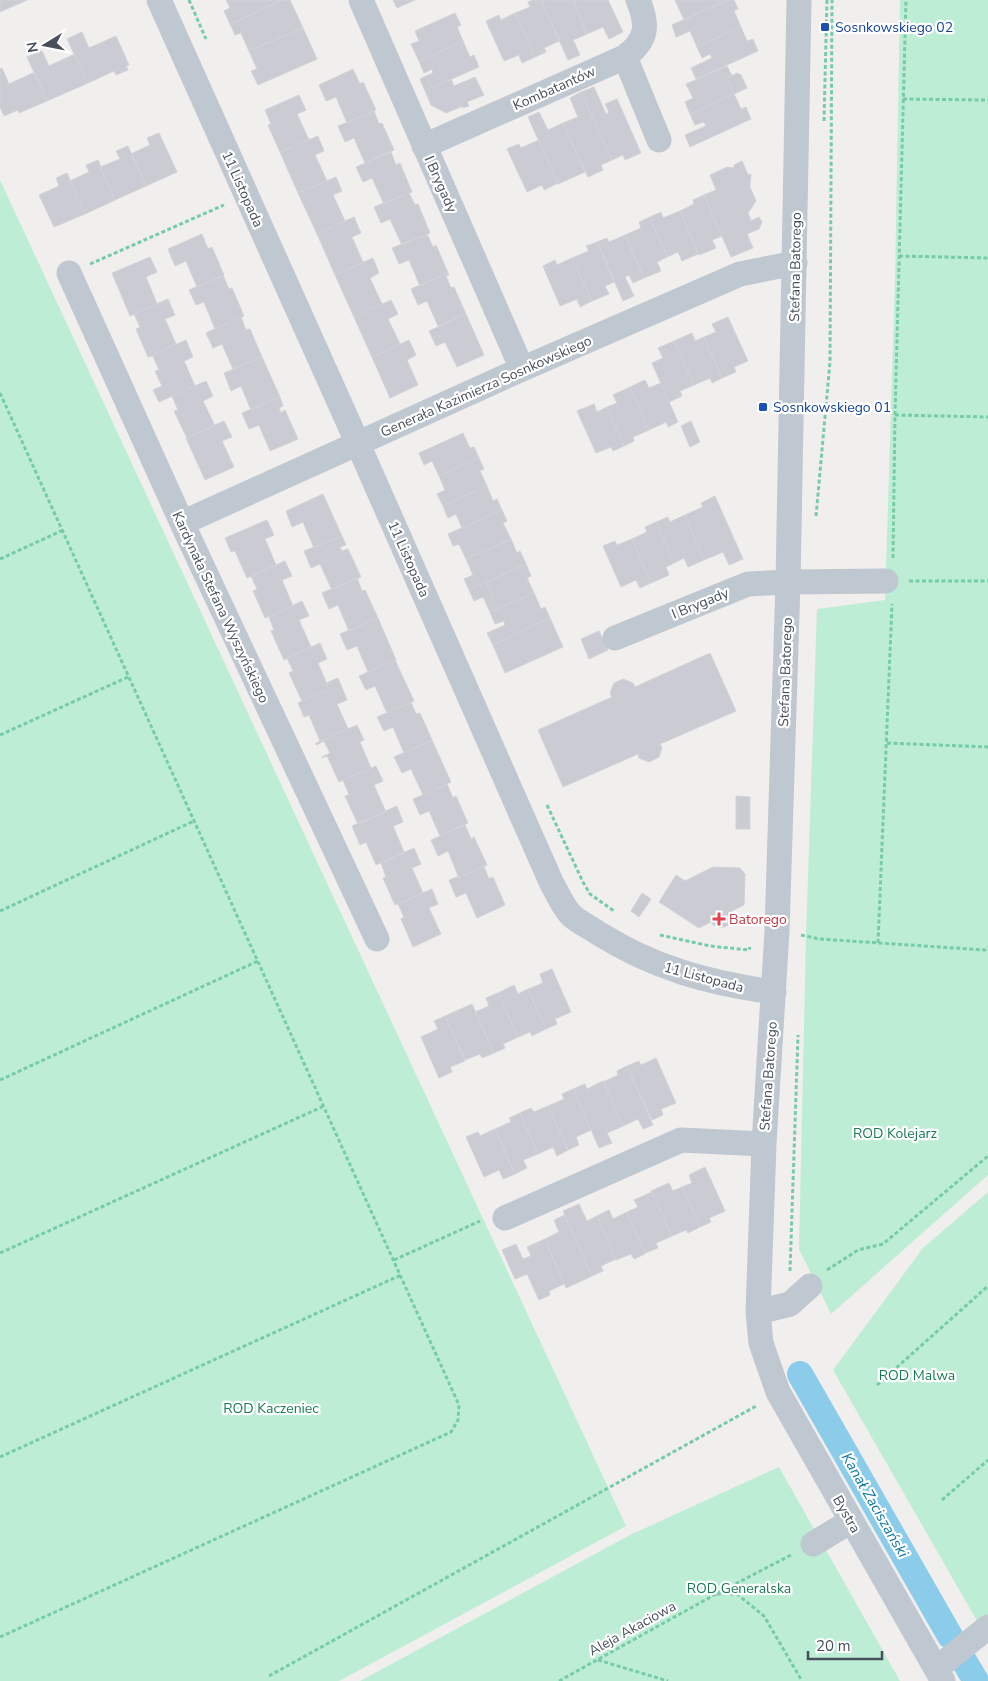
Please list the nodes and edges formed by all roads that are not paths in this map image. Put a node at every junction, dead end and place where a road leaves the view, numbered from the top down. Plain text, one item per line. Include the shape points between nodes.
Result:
1 (159, 0) edge
2 (361, 0) edge
3 (638, 0) edge
4 (799, 0) edge
5 (625, 57) junction
6 (659, 140) dead end
7 (424, 146) junction
8 (795, 263) junction
9 (69, 274) road end
10 (522, 368) junction
11 (358, 444) junction
12 (182, 523) junction
13 (890, 581) road end
14 (788, 582) junction
15 (615, 638) dead end
16 (377, 938) dead end
17 (774, 992) junction
18 (764, 1144) junction
19 (505, 1218) road end
20 (810, 1286) road end
21 (758, 1312) junction
22 (761, 1343) joint
23 (851, 1521) junction
24 (813, 1544) road end
25 (988, 1627) edge
26 (939, 1675) edge

1 - 11 street, 11 Listopada
2 - 7 street, I Brygady
3 - 5 street, Kombatantów via 644,19 644,36
4 - 8 street, Stefana Batorego
5 - 6 street
5 - 7 street, Kombatantów
7 - 10 street, I Brygady
8 - 10 street, Generała Kazimierza Sosnkowskiego via 740,274
8 - 14 street, Stefana Batorego
9 - 12 street, Kardynała Stefana Wyszyńskiego
10 - 11 street, Generała Kazimierza Sosnkowskiego
11 - 12 street, Generała Kazimierza Sosnkowskiego
11 - 17 street, 11 Listopada via 552,884 571,916 654,964 716,982
12 - 16 street, Kardynała Stefana Wyszyńskiego
13 - 14 street, I Brygady
14 - 15 street, I Brygady via 748,584
14 - 17 street, Stefana Batorego
17 - 18 street, Stefana Batorego
18 - 19 street via 681,1140
18 - 21 street, Stefana Batorego
20 - 21 street via 790,1304
21 - 22 street, Stefana Batorego
22 - 23 street, Bystra via 778,1392
23 - 24 street
23 - 26 street, Bystra
25 - 26 street

